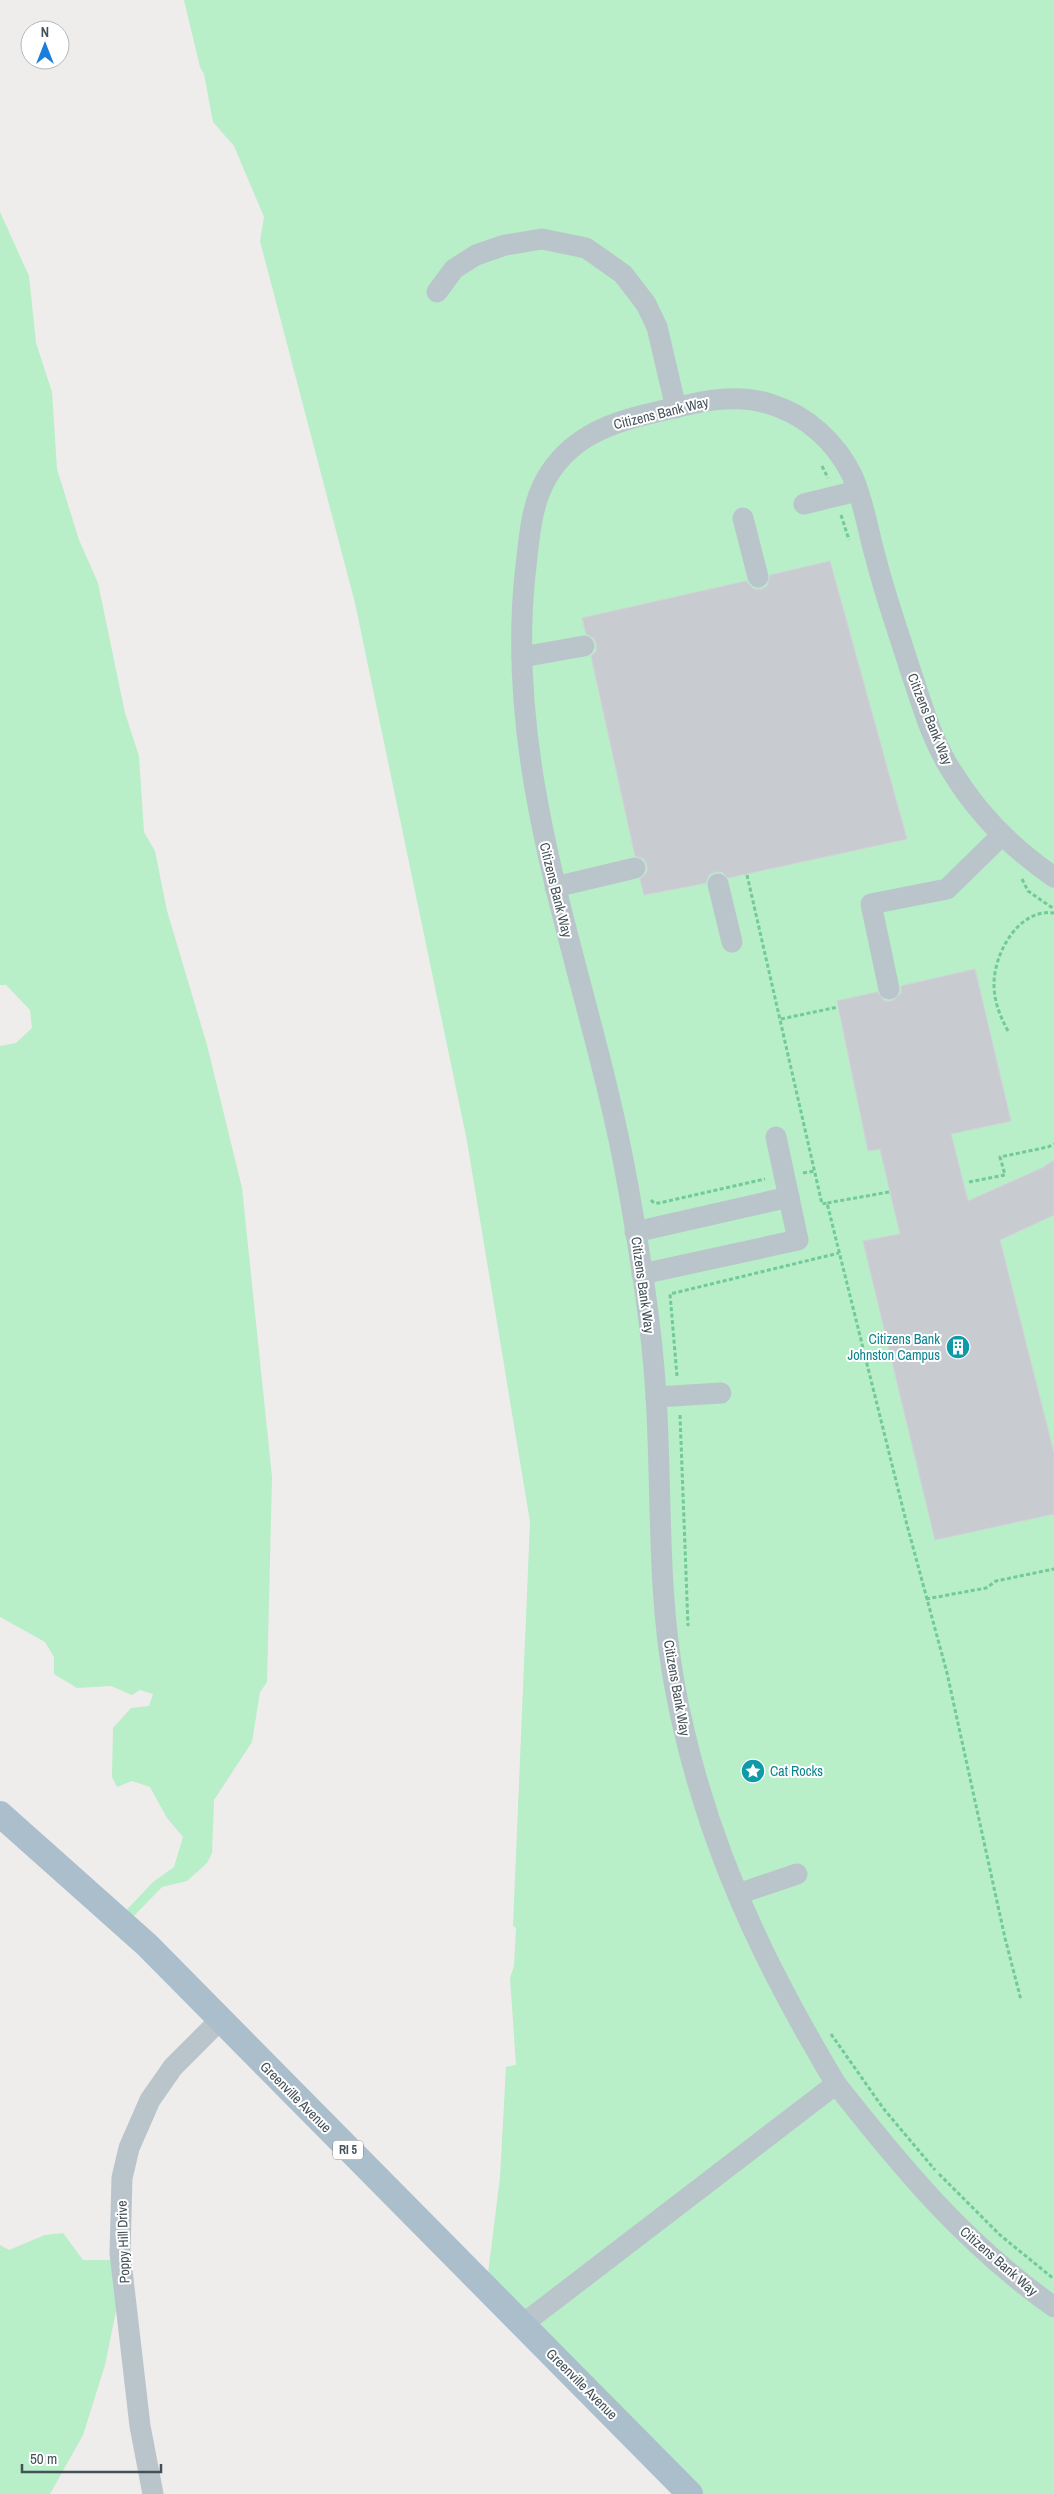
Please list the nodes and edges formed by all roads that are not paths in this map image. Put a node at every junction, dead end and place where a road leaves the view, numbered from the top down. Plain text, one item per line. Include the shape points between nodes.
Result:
1 (437, 292) dead end
2 (676, 408) junction
3 (857, 491) junction
4 (804, 504) dead end
5 (743, 518) dead end
6 (758, 577) dead end
7 (584, 646) dead end
8 (522, 657) junction
9 (1002, 835) junction
10 (634, 868) dead end
11 (1054, 877) edge
12 (718, 884) dead end
13 (555, 887) junction
14 (732, 942) dead end
15 (888, 989) dead end
16 (776, 1137) dead end
17 (789, 1197) junction
18 (635, 1232) junction
19 (642, 1274) junction
20 (721, 1393) dead end
21 (656, 1397) junction
22 (0, 1814) edge
23 (797, 1874) dead end
24 (738, 1894) junction
25 (220, 2020) junction
26 (836, 2084) junction
27 (1054, 2307) edge
28 (523, 2324) junction
29 (153, 2494) edge
30 (690, 2494) edge

1 - 2 street via 454,269 476,255 505,244 542,239 586,248 623,274 646,304 657,327
2 - 3 street, Citizens Bank Way via 726,397 751,399 797,414 825,437 851,473
2 - 8 street, Citizens Bank Way via 600,428 573,445 547,476 531,524 524,588
3 - 4 street
3 - 9 street, Citizens Bank Way via 882,584 932,732 950,769
5 - 6 street
7 - 8 street
8 - 13 street, Citizens Bank Way via 530,767
9 - 11 street, Citizens Bank Way
9 - 15 street via 947,889 871,904
10 - 13 street
12 - 14 street
13 - 18 street, Citizens Bank Way via 612,1106
16 - 17 street
17 - 18 street
17 - 19 street via 798,1240
18 - 19 street, Citizens Bank Way
19 - 21 street, Citizens Bank Way
20 - 21 street
21 - 24 street, Citizens Bank Way via 664,1598 673,1680 704,1808
22 - 25 main road, Greenville Avenue / RI 5 via 140,1938
23 - 24 street
24 - 26 street, Citizens Bank Way via 779,1983
25 - 28 main road, Greenville Avenue / RI 5
25 - 29 street, Poppy Hill Drive via 173,2067 150,2100 129,2148 122,2178 120,2253 140,2426
26 - 27 street, Citizens Bank Way via 904,2170 944,2214 1004,2269
26 - 28 street
28 - 30 main road, Greenville Avenue / RI 5

